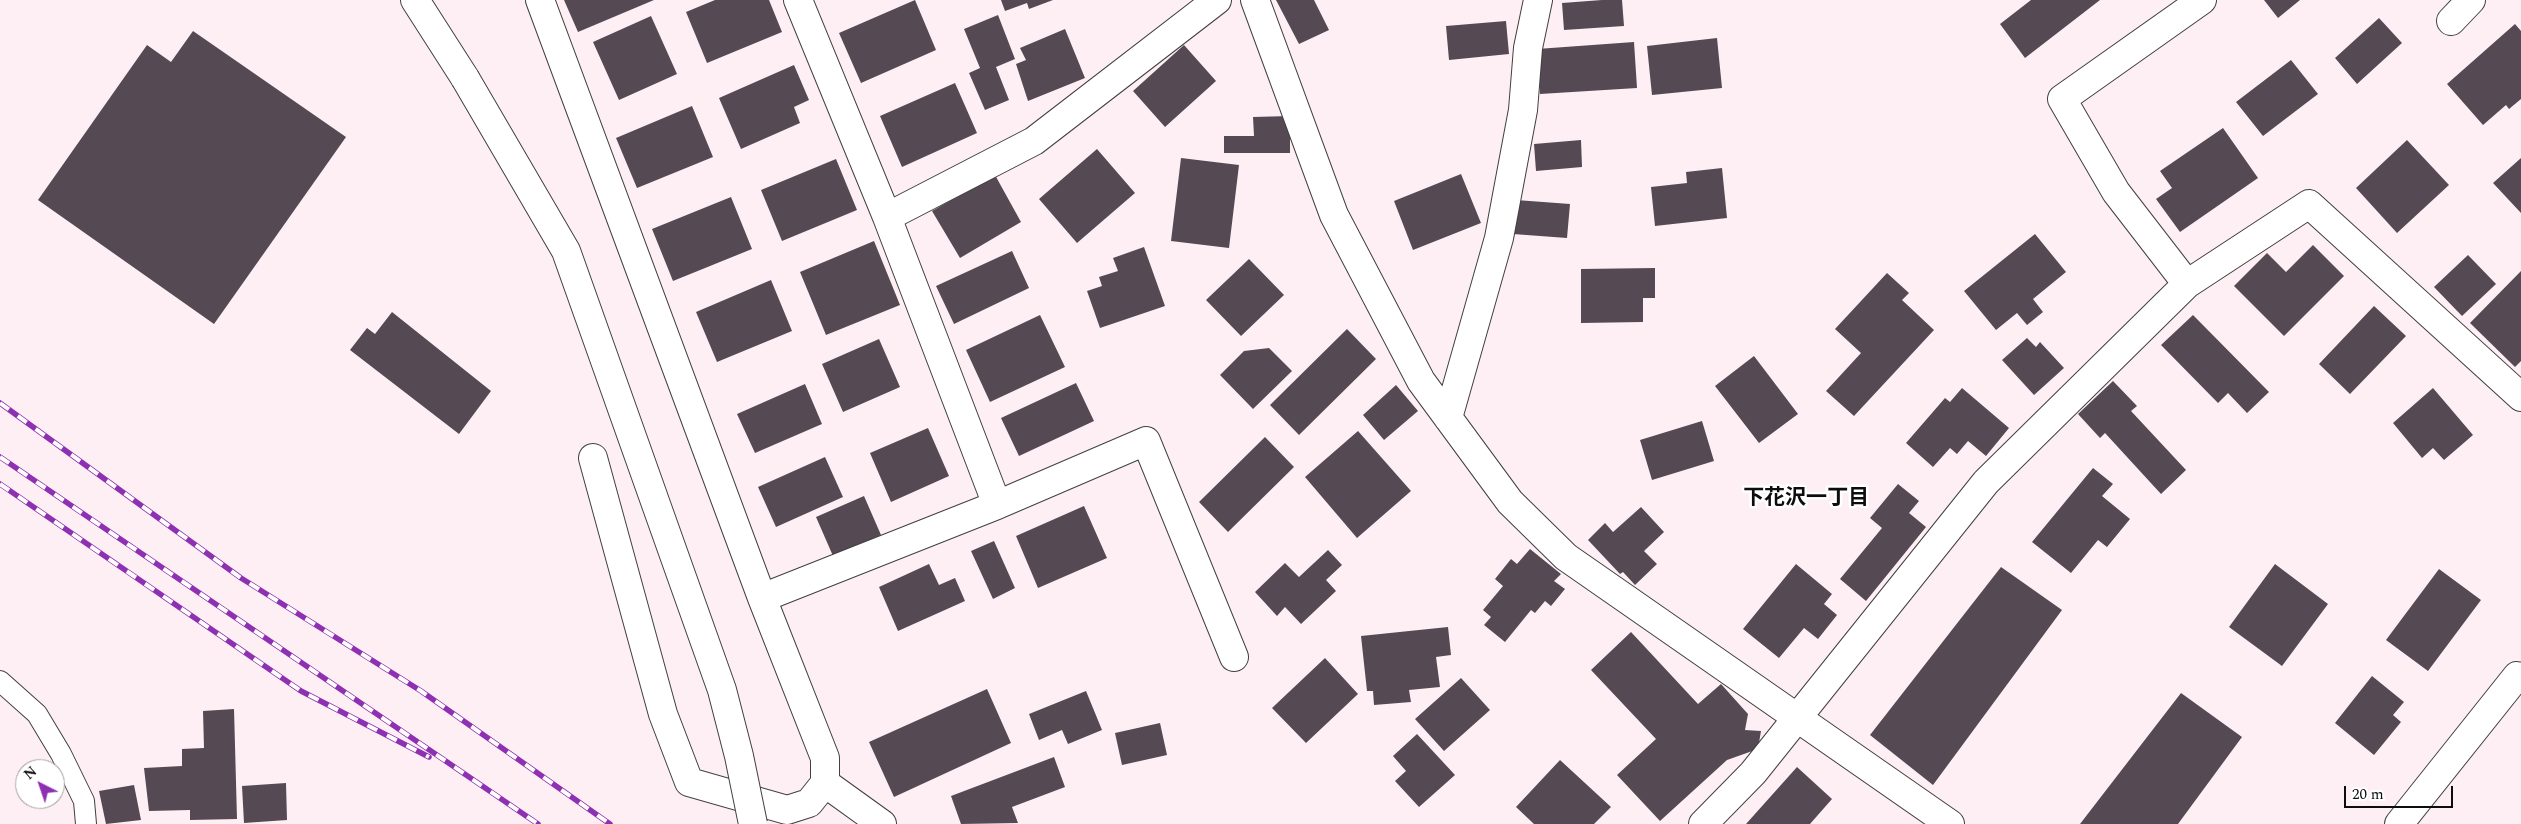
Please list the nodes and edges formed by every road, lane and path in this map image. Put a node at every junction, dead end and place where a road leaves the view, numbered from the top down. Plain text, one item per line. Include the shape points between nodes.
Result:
1 (415, 0) edge
2 (540, 0) edge
3 (798, 0) edge
4 (1217, 0) edge
5 (1255, 0) edge
6 (1538, 0) edge
7 (2202, 0) edge
8 (2471, 0) edge
9 (2451, 21) dead end
10 (887, 217) junction
11 (2187, 284) junction
12 (2521, 397) edge
13 (1448, 418) junction
14 (593, 458) dead end
15 (997, 504) junction
16 (762, 598) junction
17 (1234, 657) dead end
18 (2521, 677) edge
19 (0, 681) edge
20 (1797, 717) junction
21 (825, 783) junction
22 (1921, 816) edge
23 (86, 824) edge
24 (753, 824) edge
25 (882, 824) edge
26 (1703, 824) edge
27 (1950, 824) edge
28 (2399, 824) edge

1 - 24 street, bridge via 465,78 566,251 722,690
2 - 16 street
3 - 10 street
4 - 10 street via 1034,141
5 - 13 street via 1334,215 1421,381
6 - 13 street via 1528,48 1523,110 1499,238
7 - 11 street via 2062,99 2116,192
8 - 9 street
10 - 15 street
11 - 12 street via 2309,204
11 - 20 street via 1986,482
13 - 20 street via 1510,502 1566,558
14 - 21 street via 663,714 690,782 787,810 809,803
15 - 16 street
15 - 17 street via 1146,441
16 - 21 street via 826,758
18 - 28 street via 2517,676
19 - 23 lane via 37,714 62,754 84,801
20 - 22 street
20 - 26 street via 1753,773
21 - 25 street
22 - 27 street

